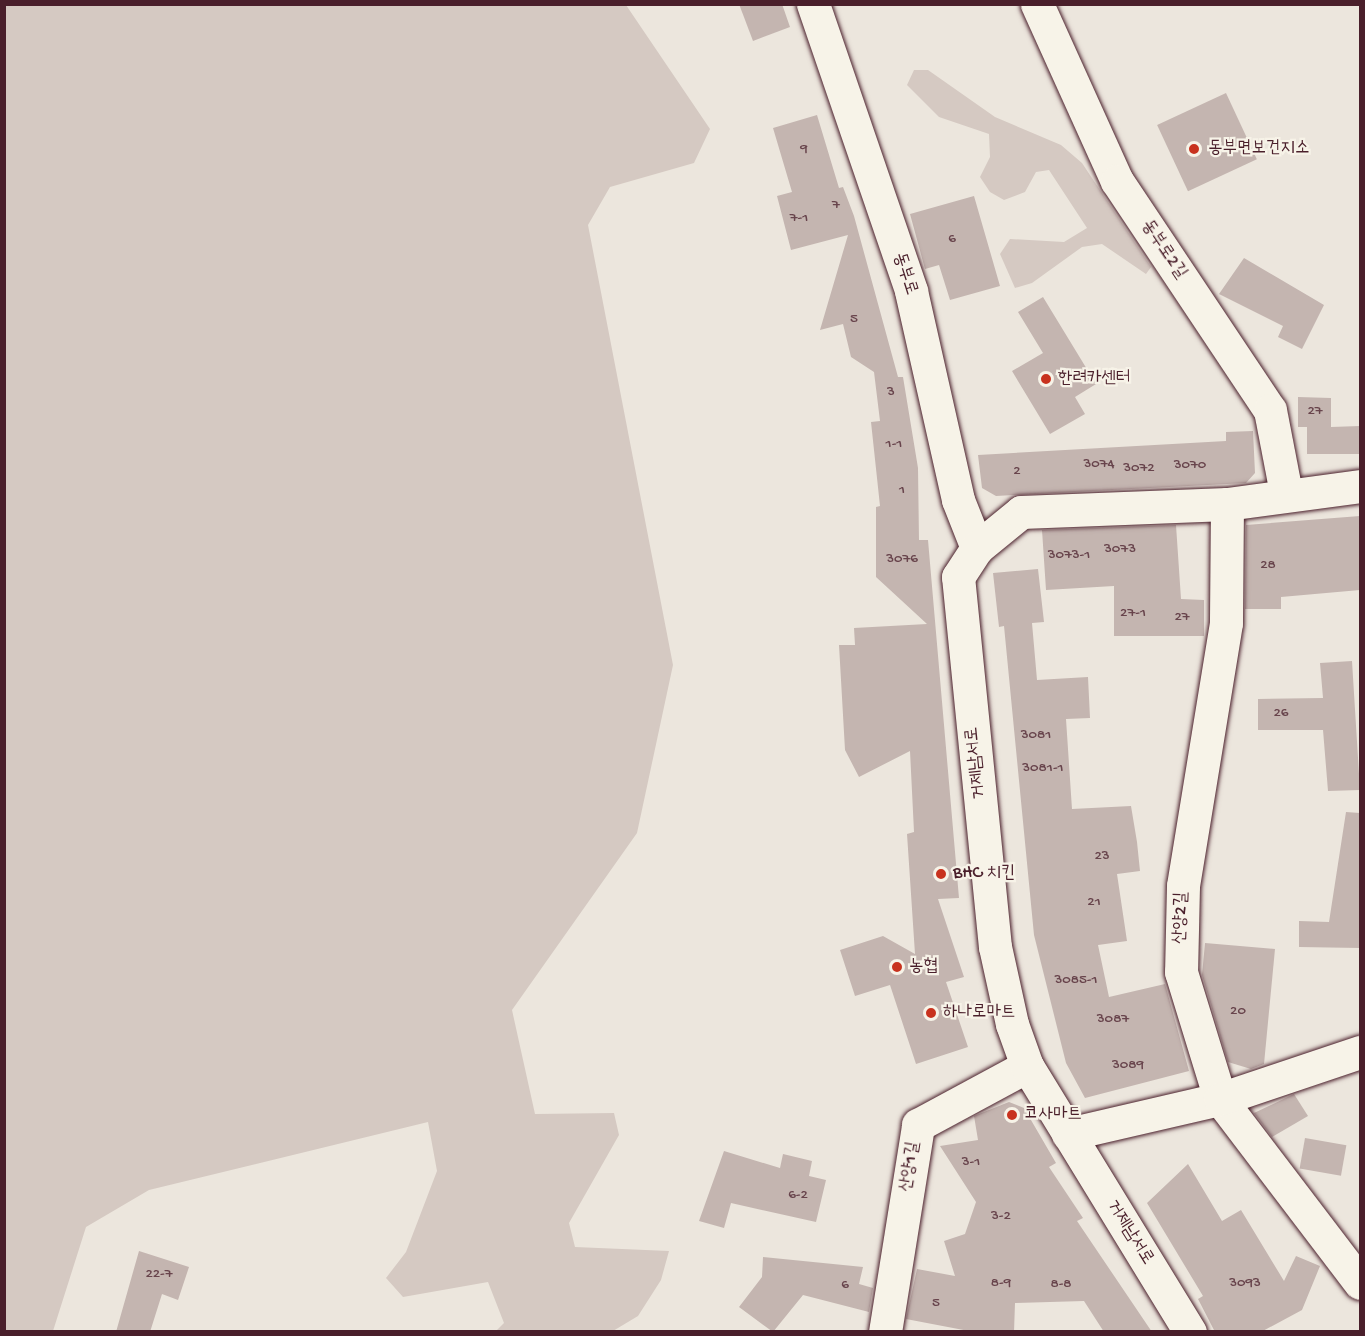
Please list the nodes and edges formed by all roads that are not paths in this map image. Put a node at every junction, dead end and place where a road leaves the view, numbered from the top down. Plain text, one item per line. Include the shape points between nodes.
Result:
1 (813, 4) edge
2 (1037, 4) edge
3 (1360, 486) edge
4 (1286, 493) junction
5 (1227, 504) junction
6 (977, 548) junction
7 (1360, 1052) edge
8 (1027, 1066) junction
9 (1220, 1098) junction
10 (1068, 1134) junction
11 (1360, 1283) edge
12 (885, 1332) edge
13 (1190, 1332) edge

1 - 6 street, 동부로 via 911,291 958,500
2 - 4 street, 동부로2길 via 1117,181 1270,410
3 - 4 street, 거제남서로
4 - 5 street, 거제남서로
5 - 6 street, 거제남서로 via 1021,512
5 - 9 street, 산양2길 via 1226,623 1183,886 1180,972
6 - 8 street, 거제남서로 via 958,577 995,946
7 - 9 street
8 - 10 street, 거제남서로
8 - 12 street, 산양1길 via 918,1125
9 - 10 street
9 - 11 street, 산양2길
10 - 13 street, 거제남서로

